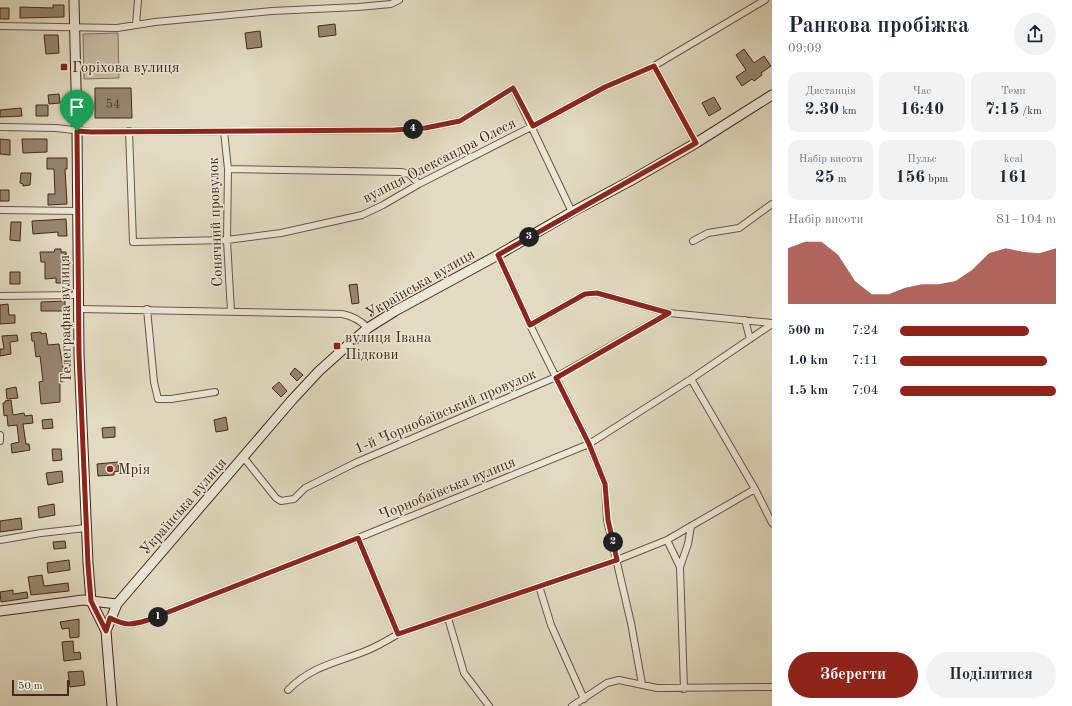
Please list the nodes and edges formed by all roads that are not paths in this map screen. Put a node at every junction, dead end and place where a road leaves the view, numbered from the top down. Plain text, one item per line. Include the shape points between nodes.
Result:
1 (74, 0) edge
2 (138, 0) edge
3 (399, 0) edge
4 (765, 0) edge
5 (136, 25) junction
6 (0, 26) edge
7 (75, 27) junction
8 (654, 66) junction
9 (772, 95) edge
10 (533, 126) junction
11 (0, 127) edge
12 (77, 131) junction
13 (129, 131) junction
14 (224, 131) junction
15 (696, 143) junction
16 (228, 169) junction
17 (419, 184) junction
18 (772, 204) edge
19 (0, 210) edge
20 (78, 211) junction
21 (572, 212) junction
22 (227, 240) junction
23 (693, 241) dead end
24 (498, 255) junction
25 (79, 295) junction
26 (0, 296) edge
27 (79, 309) junction
28 (147, 309) junction
29 (231, 312) junction
30 (669, 313) junction
31 (745, 320) junction
32 (772, 324) edge
33 (530, 325) junction
34 (368, 328) junction
35 (750, 339) junction
36 (556, 378) junction
37 (691, 379) junction
38 (215, 392) dead end
39 (0, 435) edge
40 (0, 441) edge
41 (589, 444) junction
42 (244, 458) junction
43 (755, 489) junction
44 (772, 523) edge
45 (691, 526) junction
46 (86, 528) junction
47 (358, 538) junction
48 (0, 540) edge
49 (667, 540) junction
50 (617, 560) junction
51 (680, 567) junction
52 (539, 586) junction
53 (91, 601) junction
54 (117, 604) junction
55 (0, 611) edge
56 (110, 618) junction
57 (448, 618) junction
58 (106, 631) junction
59 (398, 634) junction
60 (642, 684) junction
61 (772, 687) edge
62 (684, 689) junction
63 (288, 690) dead end
64 (584, 699) junction
65 (112, 706) edge
66 (489, 706) edge
67 (572, 706) edge

1 - 7 street, Телеграфна вулиця
2 - 5 street
3 - 5 street via 391,4 365,7 272,11
4 - 8 street, вулиця Олександра Олеся
5 - 7 street via 117,28
6 - 7 street
7 - 12 street, Телеграфна вулиця
8 - 10 street, вулиця Олександра Олеся via 605,87
8 - 15 street
9 - 15 street, Українська вулиця
10 - 14 street via 513,88 460,121 425,128
10 - 17 street, вулиця Олександра Олеся
10 - 21 street
11 - 12 street
12 - 13 street
12 - 20 street, Телеграфна вулиця
13 - 14 street
13 - 22 street, вулиця Олександра Олеся via 133,242
14 - 16 street, Сонячний провулок
15 - 21 street, Українська вулиця
16 - 17 street via 402,172 409,174
16 - 22 street, Сонячний провулок
17 - 22 street, вулиця Олександра Олеся via 362,214 281,233
18 - 23 street via 739,228 708,233
19 - 20 street
20 - 25 street, Телеграфна вулиця
21 - 24 street, Українська вулиця
22 - 29 street, Сонячний провулок
24 - 33 street
24 - 34 street, Українська вулиця via 394,311
25 - 26 street
25 - 27 street, Телеграфна вулиця
27 - 28 street
27 - 46 street, Телеграфна вулиця
28 - 29 street
28 - 38 street via 158,399
29 - 34 street via 342,314 353,316
30 - 31 street
30 - 33 street via 597,293 585,294
30 - 36 street, 1-й Чорнобаївський провулок
31 - 32 street
31 - 35 street
32 - 35 street, Чорнобаївська вулиця
33 - 36 street
34 - 42 street, Українська вулиця via 292,400
35 - 37 street, Чорнобаївська вулиця
36 - 41 street
36 - 42 street, 1-й Чорнобаївський провулок via 356,463 305,488 288,501 281,502 276,498
37 - 41 street, Чорнобаївська вулиця
37 - 43 street
39 - 40 street
41 - 47 street, Чорнобаївська вулиця
41 - 50 street via 605,484 608,520
42 - 54 street, Українська вулиця
43 - 44 street
43 - 45 street
45 - 49 street
45 - 51 street
46 - 48 street
46 - 53 street, Телеграфна вулиця
47 - 56 street, Чорнобаївська вулиця via 148,620 125,624
47 - 59 street
49 - 50 street
49 - 51 street
50 - 52 street
50 - 60 street via 632,623
51 - 62 street
52 - 57 street
52 - 64 street via 551,625
53 - 54 street
53 - 55 street
53 - 58 street, Телеграфна вулиця
54 - 56 street, Українська вулиця
56 - 58 street, Українська вулиця
57 - 59 street
57 - 66 street via 464,673
58 - 65 street, Телеграфна вулиця
59 - 63 street via 369,650 315,668
60 - 62 street via 657,688
60 - 64 street via 619,680 607,683
61 - 62 street
64 - 67 street

